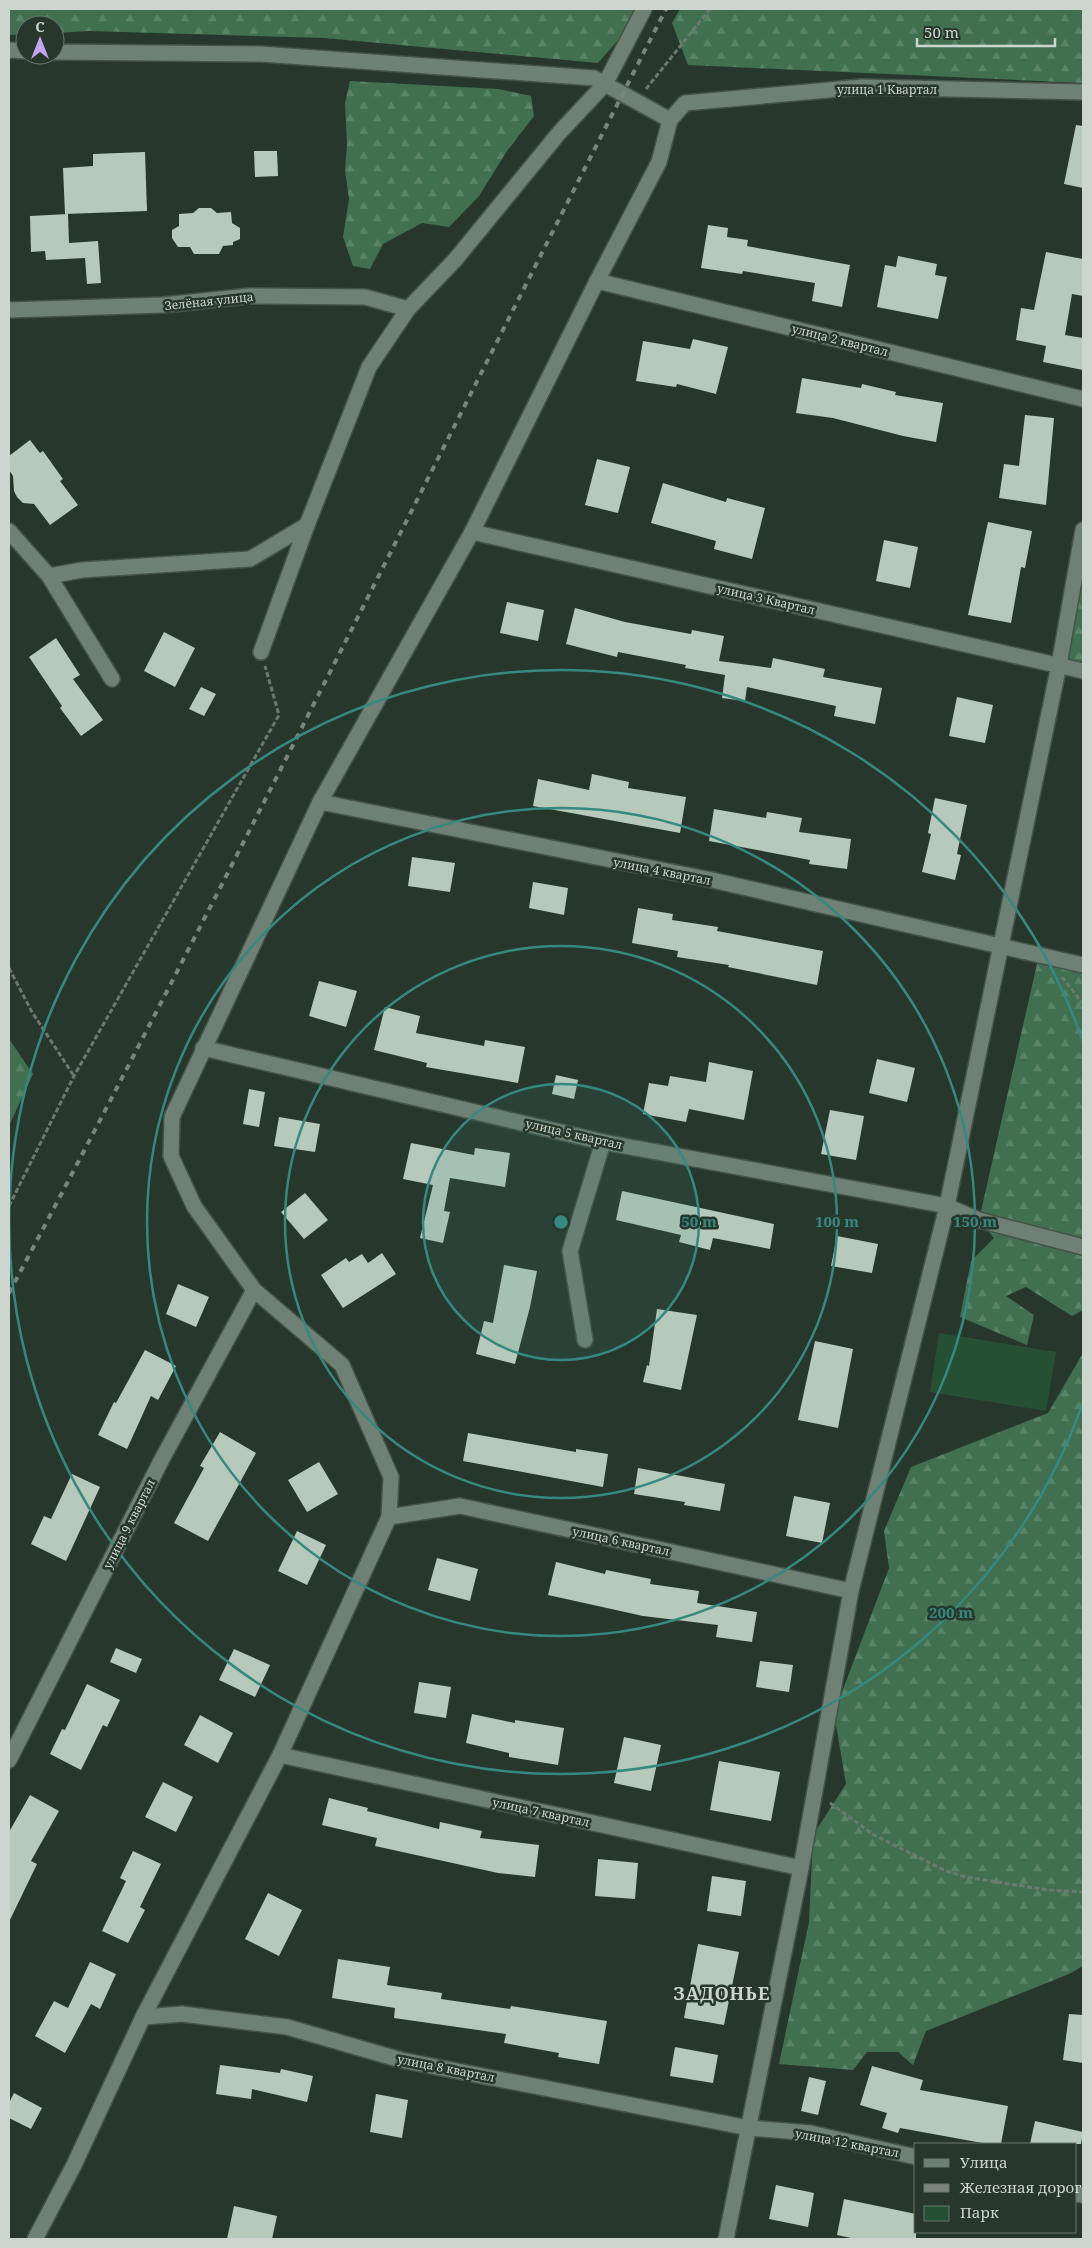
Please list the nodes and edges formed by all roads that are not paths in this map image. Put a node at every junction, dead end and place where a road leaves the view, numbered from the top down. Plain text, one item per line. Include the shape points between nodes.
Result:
1 (644, 9) edge
2 (65, 52) edge
3 (605, 84) junction
4 (1083, 92) edge
5 (670, 120) junction
6 (597, 281) junction
7 (408, 309) junction
8 (9, 310) edge
9 (1083, 399) edge
10 (307, 525) junction
11 (1083, 530) edge
12 (9, 531) edge
13 (472, 532) junction
14 (50, 576) junction
15 (261, 652) road end
16 (1059, 666) junction
17 (1083, 671) edge
18 (112, 679) dead end
19 (320, 802) junction
20 (1002, 947) junction
21 (1083, 964) edge
22 (203, 1048) junction
23 (603, 1142) junction
24 (947, 1206) junction
25 (1083, 1247) edge
26 (254, 1290) junction
27 (585, 1340) dead end
28 (389, 1517) junction
29 (852, 1591) junction
30 (280, 1756) junction
31 (9, 1760) edge
32 (801, 1868) junction
33 (143, 2018) junction
34 (749, 2128) junction
35 (914, 2157) edge
36 (35, 2239) edge
37 (726, 2239) edge

1 - 3 street
2 - 3 street via 261,54 594,78
3 - 5 street
3 - 7 street via 559,133 455,260
4 - 5 street, улица 1 Квартал via 862,87 685,103
5 - 6 street via 660,162
6 - 9 street, улица 2 квартал
6 - 13 street
7 - 8 street, Зелёная улица via 365,297 249,296 162,305
7 - 10 street via 369,367
10 - 14 street via 250,560 82,570
10 - 15 street
11 - 16 street
12 - 14 street
13 - 16 street, улица 3 Квартал
13 - 19 street
14 - 18 street
16 - 17 street, улица 3 Квартал
16 - 20 street
19 - 20 street, улица 4 квартал via 712,880
19 - 22 street
20 - 21 street, улица 4 квартал
20 - 24 street
22 - 23 street, улица 5 квартал
22 - 26 street via 172,1117 171,1156 194,1206
23 - 24 street, улица 5 квартал
23 - 27 street via 570,1251
24 - 25 street, улица 5 квартал via 979,1220
24 - 29 street
26 - 28 street via 342,1365 392,1477
26 - 31 street, улица 9 квартал via 162,1459
28 - 29 street, улица 6 квартал via 460,1506
28 - 30 street
29 - 32 street
30 - 32 street, улица 7 квартал
30 - 33 street
32 - 34 street
33 - 34 street, улица 8 квартал via 182,2014 287,2027 401,2060
33 - 36 street via 74,2165
34 - 35 street, улица 12 квартал via 810,2133
34 - 37 street

